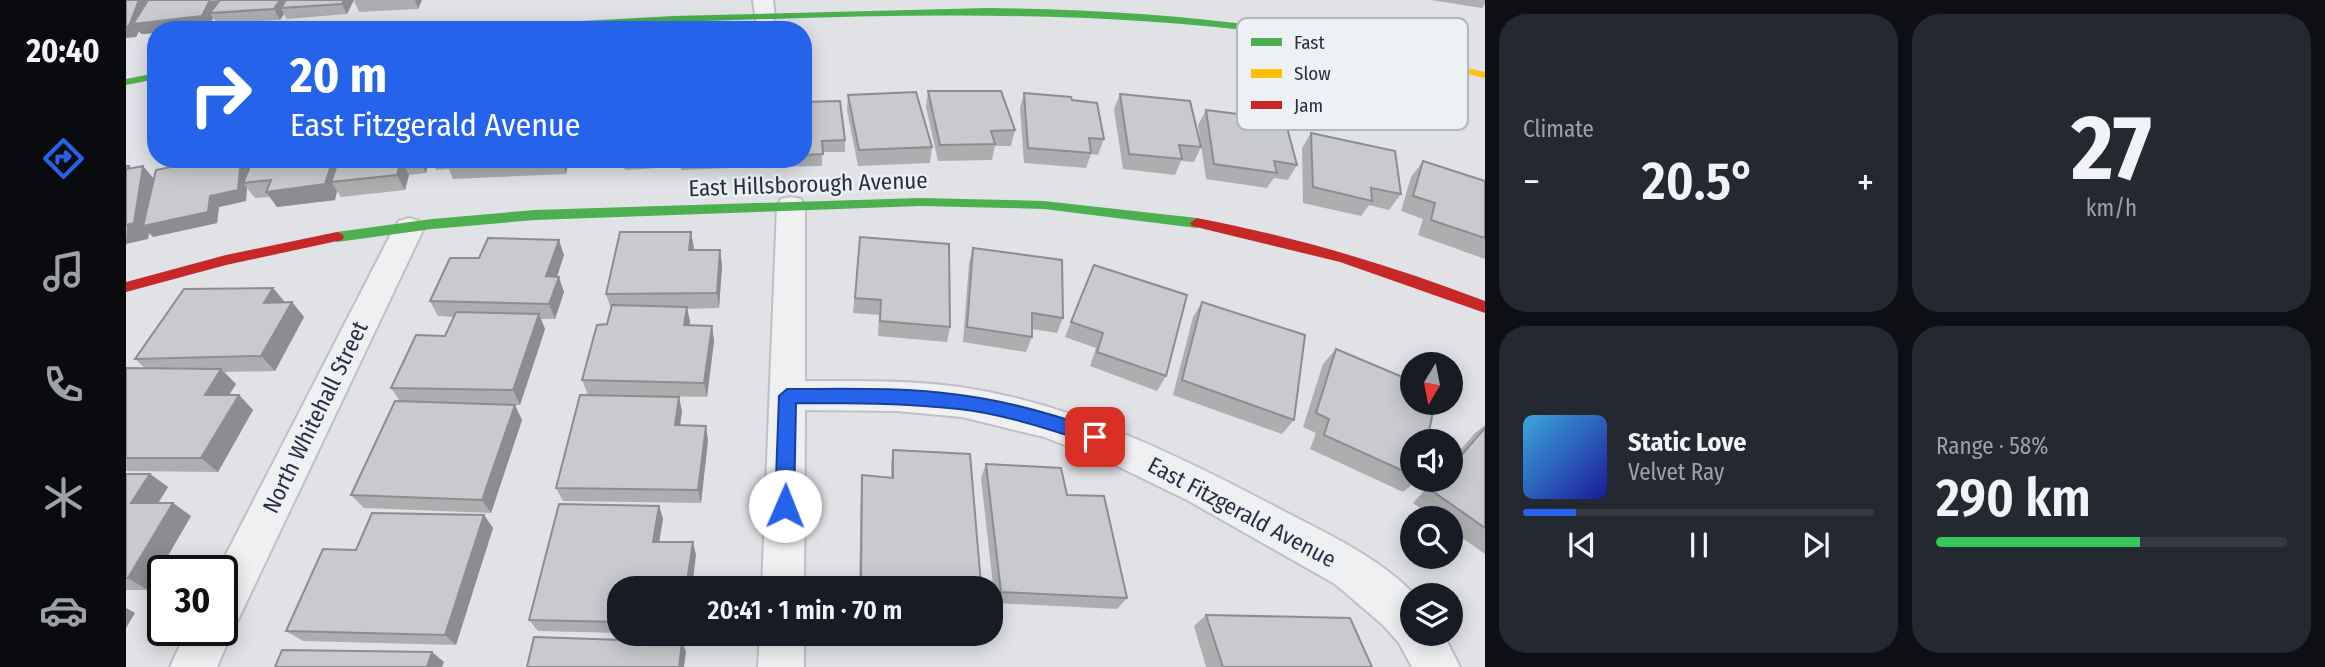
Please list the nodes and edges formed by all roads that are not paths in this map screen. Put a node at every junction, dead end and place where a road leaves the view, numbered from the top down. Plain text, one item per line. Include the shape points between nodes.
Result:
1 (763, 8) edge
2 (589, 21) edge
3 (1237, 25) edge
4 (147, 78) edge
5 (126, 82) edge
6 (791, 206) junction
7 (409, 228) junction
8 (126, 287) edge
9 (1485, 307) edge
10 (787, 396) junction
11 (238, 575) edge
12 (783, 576) edge
13 (1400, 608) edge
14 (203, 646) edge
15 (782, 646) edge
16 (1425, 646) edge
17 (193, 667) edge
18 (781, 667) edge
19 (1437, 667) edge

1 - 2 main road
1 - 3 main road via 1019,8 1117,12
4 - 5 main road
6 - 7 main road, East Hillsborough Avenue via 534,215
6 - 9 main road, East Hillsborough Avenue via 979,202 1149,217 1306,244 1370,262
6 - 10 street
7 - 8 main road, East Hillsborough Avenue via 231,260
7 - 11 street, North Whitehall Street
10 - 12 street
10 - 13 street, East Fitzgerald Avenue via 947,401 1025,415 1095,437 1150,461 1367,579
14 - 17 street
15 - 18 street
16 - 19 street

